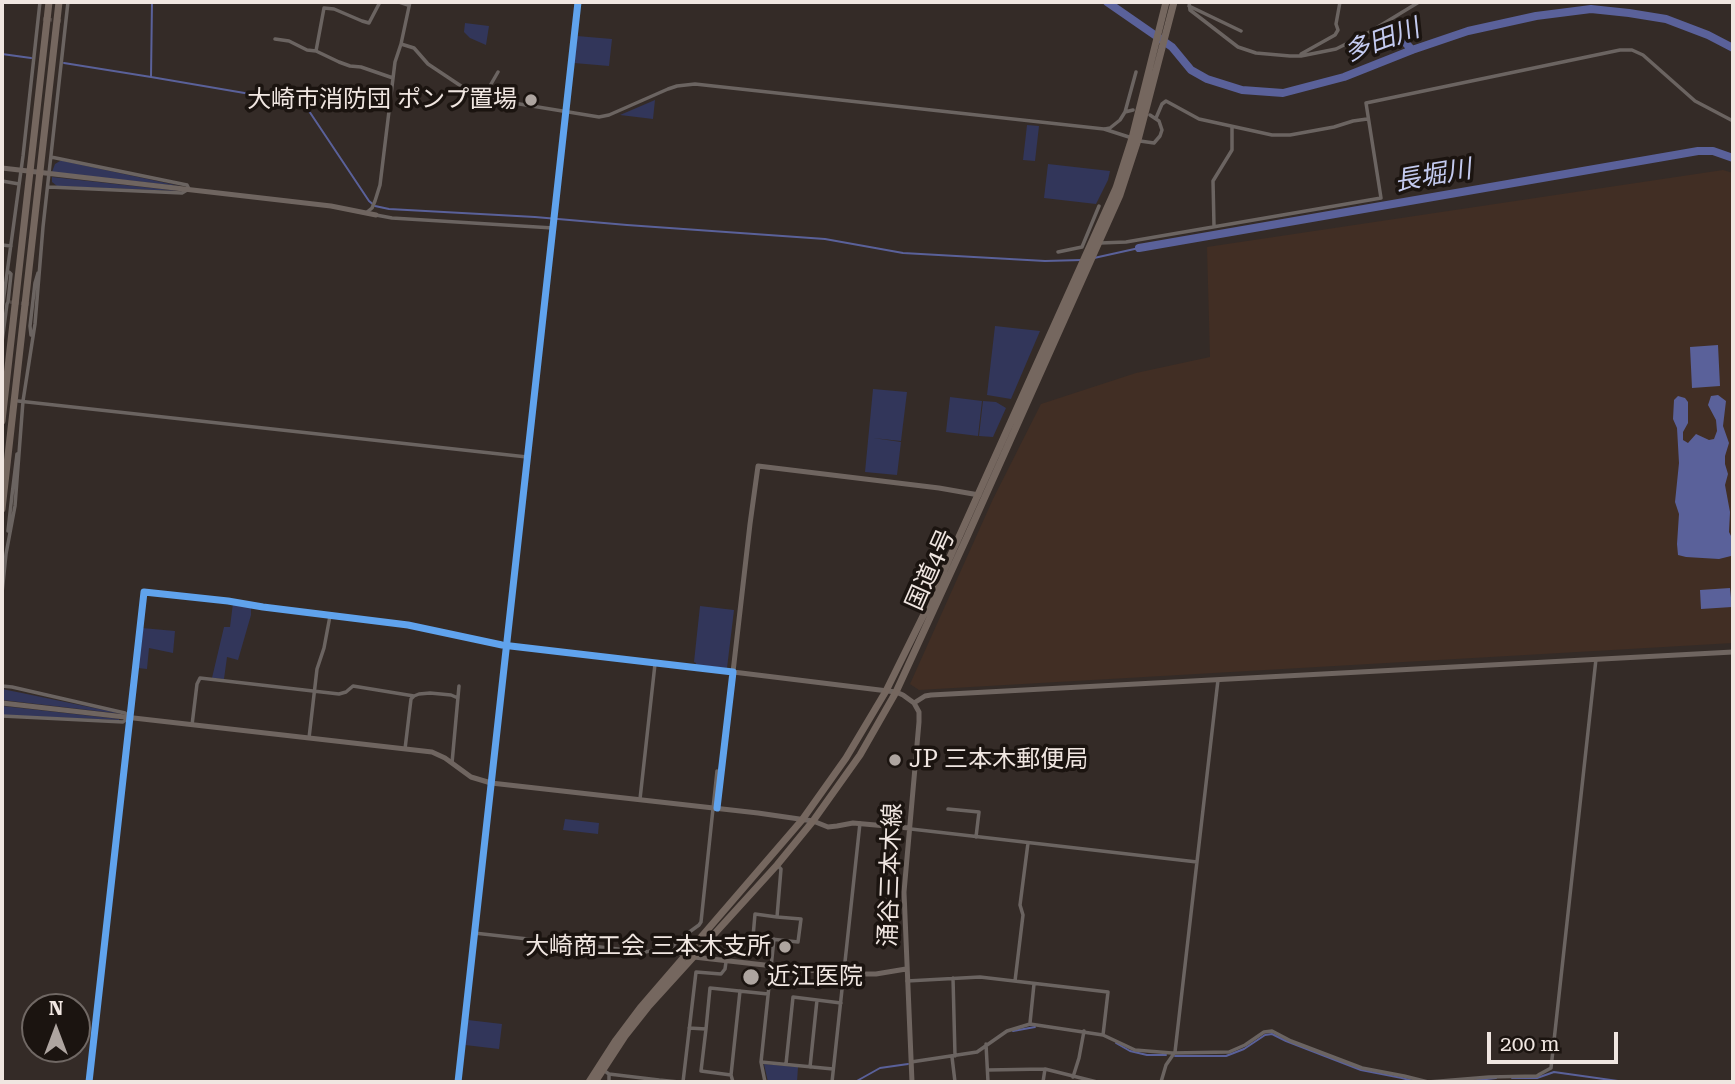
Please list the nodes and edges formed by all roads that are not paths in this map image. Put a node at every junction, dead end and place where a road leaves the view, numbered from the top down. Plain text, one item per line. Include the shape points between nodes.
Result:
1 (40, 2) edge
2 (49, 2) edge
3 (59, 2) edge
4 (68, 2) edge
5 (380, 2) edge
6 (399, 2) edge
7 (578, 2) edge
8 (1166, 2) edge
9 (1174, 2) edge
10 (1340, 2) edge
11 (1419, 2) edge
12 (409, 3) edge
13 (1189, 4) edge
14 (1164, 23) junction
15 (1241, 31) dead end
16 (275, 38) dead end
17 (401, 44) junction
18 (316, 51) junction
19 (1301, 56) junction
20 (498, 72) dead end
21 (1136, 72) dead end
22 (393, 78) junction
23 (483, 99) junction
24 (1133, 110) dead end
25 (566, 111) junction
26 (1125, 112) junction
27 (1150, 115) dead end
28 (1156, 118) junction
29 (1367, 119) junction
30 (1733, 121) edge
31 (1232, 127) junction
32 (1104, 129) junction
33 (1135, 139) junction
34 (51, 157) junction
35 (2, 168) edge
36 (2, 181) edge
37 (19, 184) junction
38 (48, 187) junction
39 (189, 189) junction
40 (1099, 206) dead end
41 (365, 213) junction
42 (376, 215) joint
43 (554, 226) junction
44 (1214, 226) junction
45 (1093, 242) junction
46 (2, 245) edge
47 (12, 246) junction
48 (1058, 252) dead end
49 (41, 261) junction
50 (8, 270) junction
51 (2, 310) edge
52 (31, 341) junction
53 (2, 342) edge
54 (21, 401) junction
55 (2, 421) edge
56 (19, 445) junction
57 (527, 457) junction
58 (982, 496) junction
59 (2, 509) edge
60 (6, 554) junction
61 (2, 593) edge
62 (330, 616) junction
63 (506, 646) junction
64 (1733, 652) edge
65 (1596, 659) junction
66 (655, 664) junction
67 (733, 672) junction
68 (1218, 680) junction
69 (459, 686) dead end
70 (2, 687) edge
71 (886, 691) junction
72 (314, 692) junction
73 (896, 692) junction
74 (414, 696) junction
75 (458, 698) junction
76 (2, 703) edge
77 (915, 703) junction
78 (2, 716) edge
79 (130, 717) junction
80 (192, 725) junction
81 (309, 738) junction
82 (404, 749) junction
83 (452, 763) junction
84 (717, 771) dead end
85 (491, 783) junction
86 (640, 799) junction
87 (715, 808) junction
88 (948, 809) dead end
89 (802, 820) junction
90 (813, 821) junction
91 (860, 823) junction
92 (909, 828) junction
93 (976, 837) junction
94 (1028, 843) junction
95 (1197, 862) junction
96 (777, 865) junction
97 (777, 917) junction
98 (474, 933) junction
99 (774, 939) junction
100 (671, 949) junction
101 (690, 957) junction
102 (726, 962) junction
103 (771, 967) junction
104 (906, 969) junction
105 (844, 974) junction
106 (953, 978) junction
107 (906, 981) junction
108 (1015, 981) junction
109 (1034, 984) junction
110 (740, 991) junction
111 (768, 994) junction
112 (817, 1000) junction
113 (841, 1003) junction
114 (1030, 1024) junction
115 (689, 1028) junction
116 (706, 1029) junction
117 (1084, 1033) junction
118 (1103, 1035) junction
119 (986, 1044) junction
120 (1175, 1052) junction
121 (954, 1056) junction
122 (761, 1062) junction
123 (911, 1062) junction
124 (786, 1064) junction
125 (810, 1067) junction
126 (833, 1069) junction
127 (1045, 1069) junction
128 (988, 1070) junction
129 (606, 1072) junction
130 (731, 1075) junction
131 (1073, 1077) junction
132 (659, 1081) edge
133 (89, 1082) edge
134 (458, 1082) edge
135 (589, 1082) edge
136 (595, 1082) edge
137 (608, 1082) edge
138 (681, 1082) edge
139 (733, 1082) edge
140 (765, 1082) edge
141 (832, 1082) edge
142 (912, 1082) edge
143 (956, 1082) edge
144 (988, 1082) edge
145 (1043, 1082) edge
146 (1097, 1082) edge
147 (1161, 1082) edge

1 - 37 street
2 - 55 highway
3 - 59 highway
4 - 34 street
5 - 18 street via 369,23 324,8
6 - 12 street
7 - 25 street
8 - 14 highway, 国道4号
9 - 14 highway, 国道4号
10 - 19 street via 1335,35
11 - 19 street via 1336,49
12 - 17 street
13 - 15 street
13 - 19 street via 1190,10 1238,47
14 - 33 highway, 国道4号
16 - 18 street
17 - 22 street
17 - 23 street via 414,48 428,64
18 - 22 street
20 - 23 street
21 - 26 street
22 - 41 street via 380,185 372,208
23 - 25 street
24 - 26 street
25 - 32 street via 603,117 668,89 695,84
25 - 43 street
26 - 32 street
27 - 28 street
28 - 31 street via 1166,101 1199,119
28 - 33 street via 1162,130 1154,144
29 - 30 street via 1366,103 1632,50 1649,59 1695,101
29 - 31 street via 1290,135
29 - 44 street via 1381,198
31 - 44 street via 1231,150 1213,181
32 - 33 street
33 - 45 highway, 国道4号 via 1126,177
34 - 38 street
34 - 39 street
35 - 39 street
36 - 37 street
37 - 47 street
38 - 39 street via 182,193
38 - 49 street
39 - 41 street
40 - 45 street
41 - 42 street
42 - 43 street
43 - 57 street
44 - 45 street via 1126,242
45 - 48 street
45 - 58 highway, 国道4号
46 - 47 street
47 - 50 street
49 - 52 street
49 - 52 street via 31,304
50 - 51 street
50 - 53 street via 9,302
52 - 54 street
54 - 56 street
54 - 57 street
56 - 60 street
56 - 60 street
57 - 63 street
58 - 67 street via 758,466
58 - 71 highway, 国道4号
58 - 73 highway, 国道4号
60 - 61 street
62 - 63 street via 408,625
62 - 72 street
62 - 79 street via 144,592
63 - 66 street
63 - 85 street
64 - 65 street
65 - 68 street
65 - 120 street via 1551,1068 1537,1076 1427,1082 1362,1068 1272,1031 1220,1054
66 - 67 street
66 - 86 street
67 - 71 street
67 - 87 street
68 - 77 street via 931,695
68 - 95 street
69 - 75 street
70 - 79 street
71 - 73 street
71 - 89 highway, 国道4号
72 - 74 street via 343,694 353,686
72 - 80 street via 200,678
72 - 81 street
73 - 77 street
73 - 90 highway, 国道4号 via 860,755
74 - 75 street via 430,693
74 - 82 street
75 - 83 street
76 - 79 street
77 - 92 street, 涌谷三本木線 via 919,722
78 - 79 street via 123,722
79 - 80 street
79 - 133 street
80 - 81 street
81 - 82 street
82 - 83 street via 432,752
83 - 85 street via 471,777
84 - 87 street
85 - 86 street
85 - 98 street
86 - 87 street
87 - 89 street
87 - 100 street via 701,922
88 - 93 street via 979,812
89 - 90 street
89 - 101 highway, 国道4号
90 - 91 street via 828,827
90 - 96 highway, 国道4号
91 - 92 street
91 - 105 street
92 - 93 street
92 - 104 street, 涌谷三本木線 via 904,892
93 - 94 street
94 - 95 street
94 - 108 street
95 - 120 street
96 - 97 street via 781,869
96 - 101 highway, 国道4号
97 - 99 street via 755,914 753,937
97 - 99 street via 801,919 798,942
98 - 100 street via 645,952
98 - 134 street
99 - 103 street
100 - 101 street
101 - 102 street
101 - 129 highway, 国道4号 via 636,1022
101 - 135 highway, 国道4号 via 640,1008
102 - 103 street
102 - 115 street via 721,974 696,972
103 - 105 street
103 - 111 street
104 - 105 street
104 - 107 street, 涌谷三本木線
105 - 113 street
106 - 107 street
106 - 108 street
106 - 121 street
107 - 123 street, 涌谷三本木線
108 - 109 street
109 - 114 street
109 - 118 street via 1108,992
110 - 111 street
110 - 116 street via 710,988
110 - 130 street
111 - 122 street
112 - 113 street
112 - 124 street via 793,997
112 - 125 street
113 - 126 street
114 - 117 street
114 - 119 street
115 - 116 street
115 - 138 street
116 - 130 street via 701,1072
117 - 118 street
117 - 131 street
118 - 120 street via 1135,1050
119 - 121 street via 976,1052
119 - 128 street
120 - 147 street
121 - 123 street
121 - 143 street
122 - 124 street
122 - 140 street
123 - 142 street, 涌谷三本木線
124 - 125 street
125 - 126 street
126 - 141 street
127 - 128 street
127 - 131 street
127 - 145 street
128 - 144 street
129 - 132 street
129 - 136 highway, 国道4号
129 - 137 street
130 - 139 street
131 - 146 street
132 - 138 street

